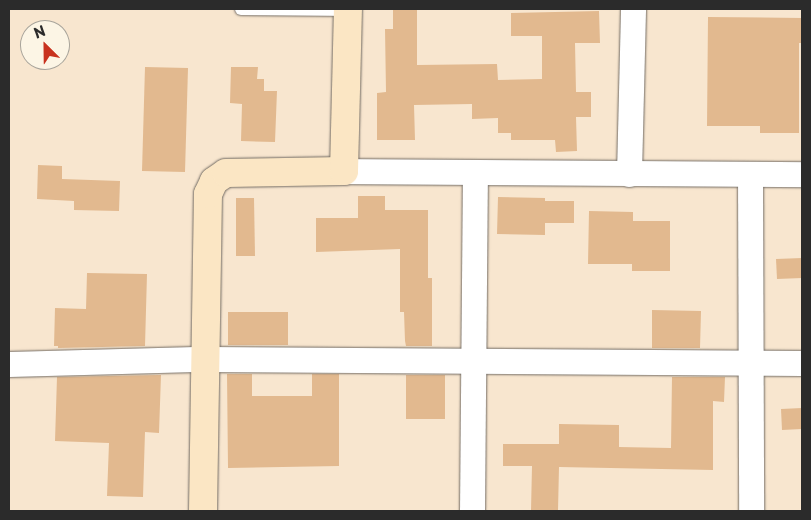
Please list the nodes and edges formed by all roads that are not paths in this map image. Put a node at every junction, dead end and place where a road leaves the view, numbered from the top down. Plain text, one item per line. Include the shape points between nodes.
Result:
1 (241, 9) edge
2 (269, 9) edge
3 (634, 9) edge
4 (348, 10) edge
5 (344, 171) junction
6 (475, 173) junction
7 (629, 174) junction
8 (802, 174) edge
9 (750, 175) junction
10 (205, 359) junction
11 (475, 362) junction
12 (802, 363) edge
13 (9, 364) edge
14 (750, 364) junction
15 (203, 511) edge
16 (472, 511) edge
17 (751, 511) edge

1 - 2 lane
2 - 4 lane
3 - 7 street
4 - 5 street
5 - 6 street
5 - 10 street via 226,173 214,181 208,194
6 - 7 street
6 - 11 street
7 - 9 street
8 - 9 street
9 - 14 street
10 - 11 street
10 - 13 street
10 - 15 street
11 - 14 street
11 - 16 street
12 - 14 street
14 - 17 street

